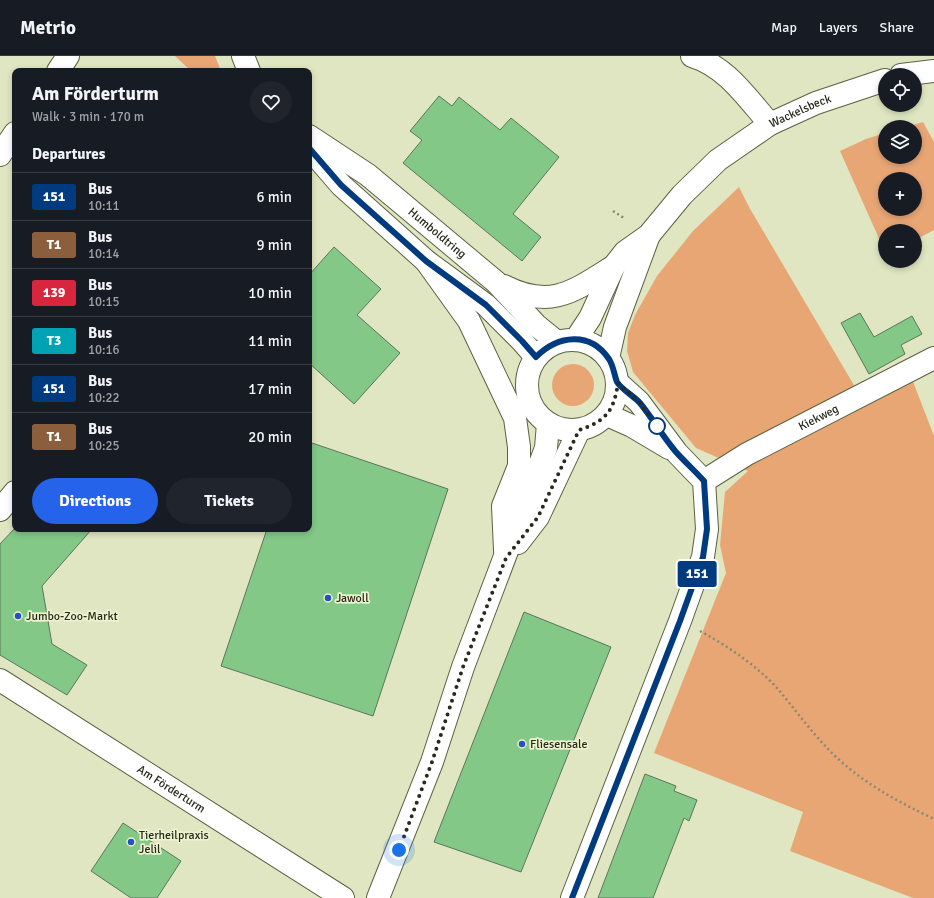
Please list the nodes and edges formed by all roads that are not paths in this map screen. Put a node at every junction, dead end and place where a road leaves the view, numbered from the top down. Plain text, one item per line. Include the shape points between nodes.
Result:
1 (68, 56) edge
2 (243, 56) edge
3 (692, 56) edge
4 (60, 68) edge
5 (248, 68) edge
6 (934, 71) edge
7 (922, 72) edge
8 (878, 82) edge
9 (770, 124) junction
10 (12, 137) edge
11 (312, 138) edge
12 (312, 151) edge
13 (0, 155) edge
14 (649, 234) junction
15 (426, 261) junction
16 (614, 266) junction
17 (496, 282) junction
18 (566, 340) junction
19 (536, 357) junction
20 (608, 358) junction
21 (934, 358) edge
22 (618, 383) junction
23 (607, 415) junction
24 (548, 424) junction
25 (579, 430) junction
26 (677, 453) junction
27 (704, 481) junction
28 (12, 496) edge
29 (0, 510) edge
30 (506, 558) junction
31 (0, 680) edge
32 (343, 898) edge
33 (378, 898) edge
34 (572, 898) edge

1 - 4 street
2 - 5 street
3 - 9 street, Wackelsbeck via 708,61 723,72
6 - 7 street
8 - 9 street, Wackelsbeck via 816,103
9 - 14 street via 718,160 682,195
10 - 13 street
11 - 17 street, Humboldtring via 368,175
12 - 15 street via 341,185
14 - 16 street via 625,252
14 - 20 street via 615,327
15 - 19 street via 486,305
15 - 30 street via 469,321 515,418 519,466 503,506
16 - 17 street via 582,286 557,297 539,298 519,294
16 - 18 street via 590,318
17 - 18 street, Humboldtring via 536,325
18 - 19 street via 545,348
18 - 20 street via 592,344
19 - 24 street via 528,374 527,393 534,411
20 - 22 street via 614,367
21 - 27 street, Kiekweg via 747,454
22 - 23 street via 615,400
22 - 26 street via 639,402
23 - 25 street via 594,425
23 - 26 street via 632,426
24 - 25 street via 563,430
24 - 30 street via 546,448
25 - 30 street via 538,517
26 - 27 street
27 - 34 street via 707,529 703,557
28 - 29 street
30 - 33 street via 463,667 432,762
31 - 32 street, Am Förderturm

